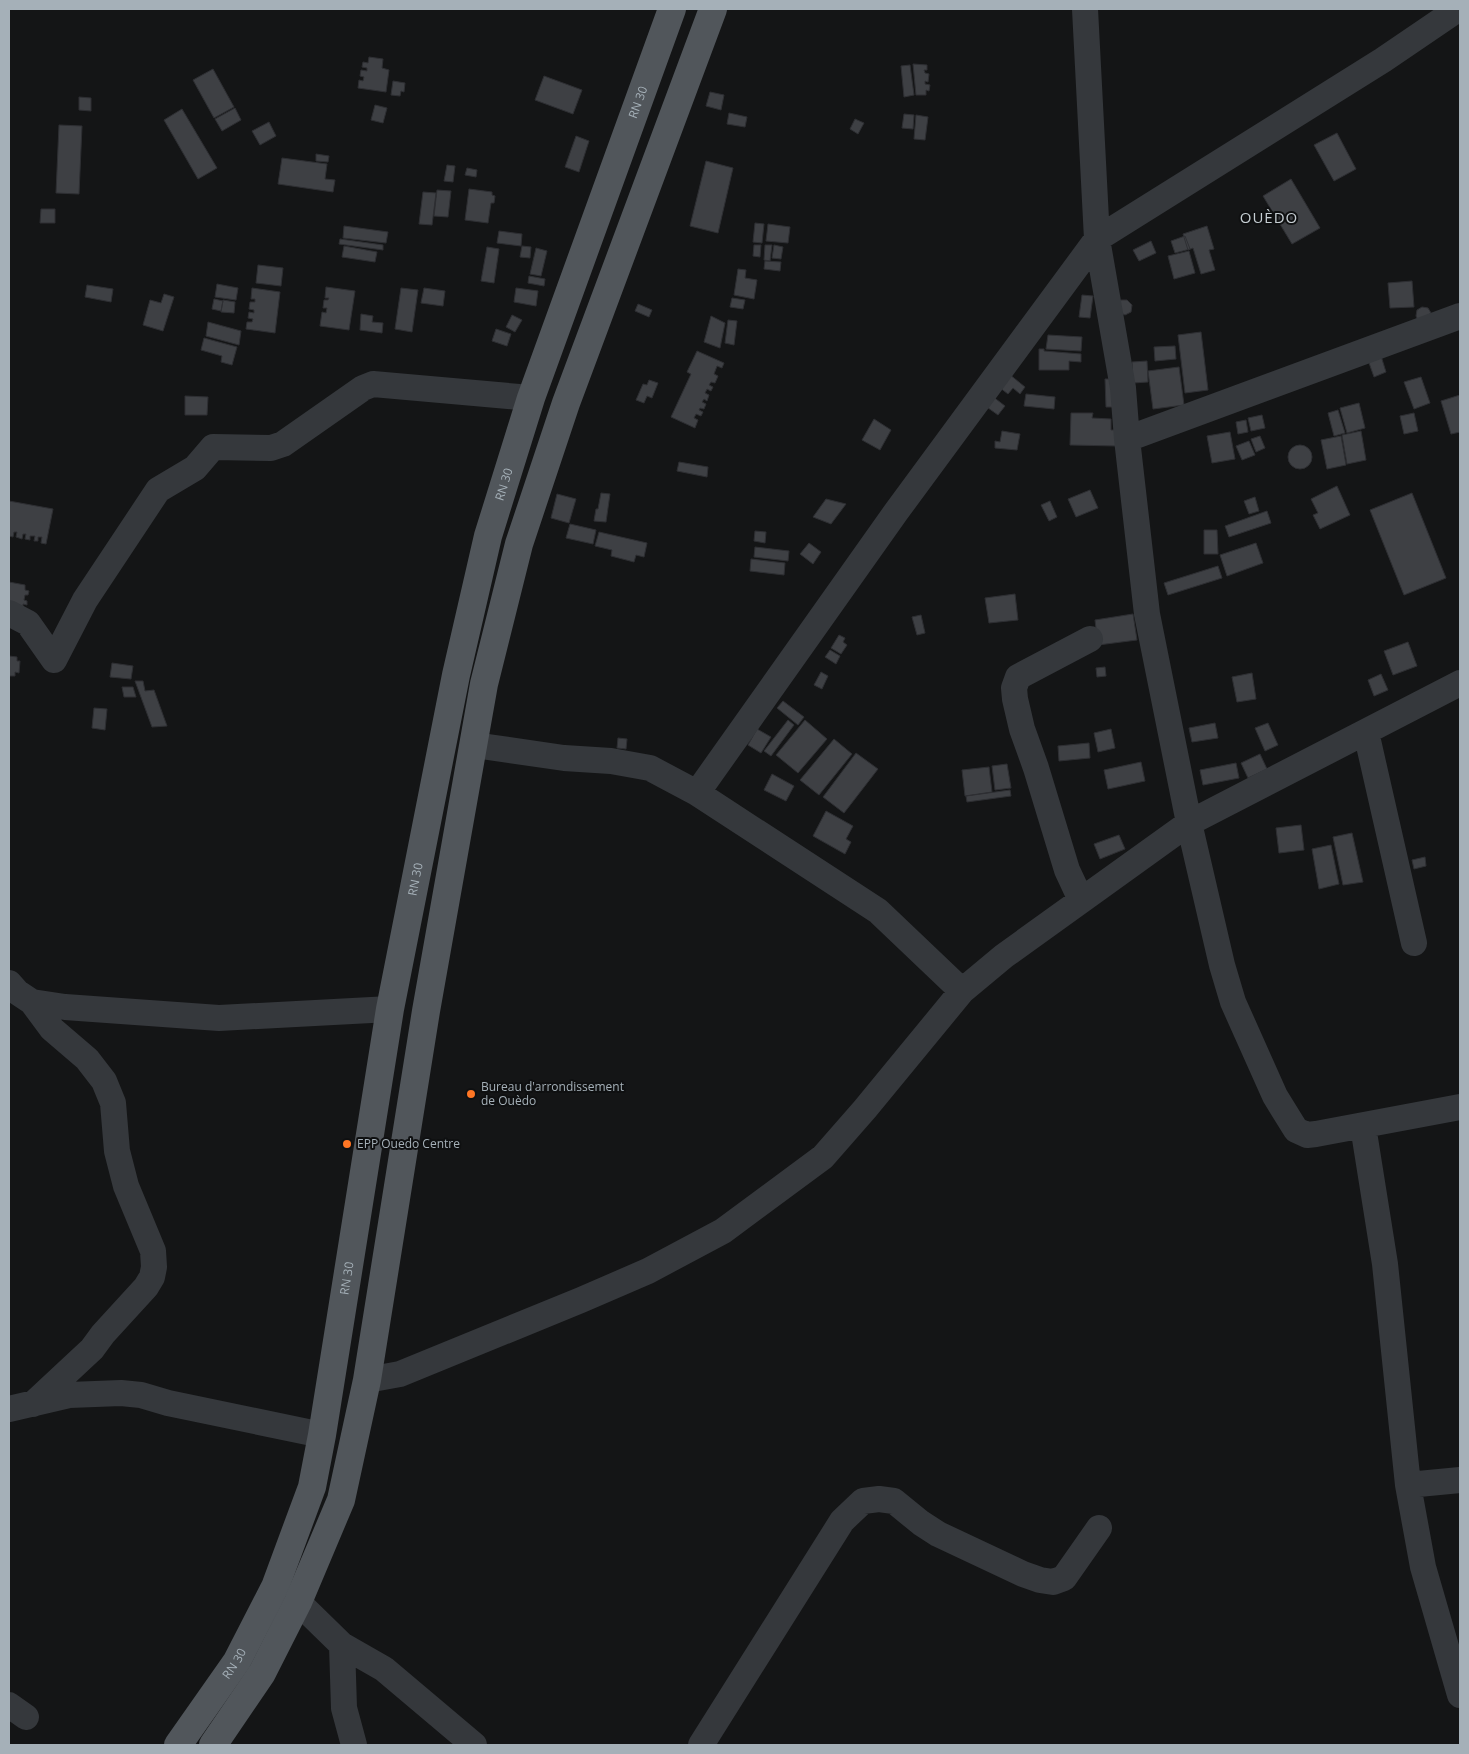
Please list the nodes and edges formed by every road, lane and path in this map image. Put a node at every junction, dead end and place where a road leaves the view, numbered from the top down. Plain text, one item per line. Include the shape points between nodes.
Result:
1 (672, 9) edge
2 (713, 9) edge
3 (1085, 9) edge
4 (1458, 9) edge
5 (1097, 239) junction
6 (1460, 316) edge
7 (531, 398) junction
8 (1127, 439) junction
9 (9, 613) edge
10 (1090, 639) dead end
11 (1460, 683) edge
12 (1366, 732) junction
13 (474, 745) junction
14 (697, 793) junction
15 (1189, 823) junction
16 (1081, 900) junction
17 (1414, 943) dead end
18 (9, 983) edge
19 (962, 991) junction
20 (32, 1002) junction
21 (390, 1009) junction
22 (1460, 1107) edge
23 (1363, 1126) junction
24 (366, 1380) junction
25 (21, 1406) edge
26 (322, 1435) junction
27 (1460, 1480) edge
28 (1408, 1485) junction
29 (1099, 1528) dead end
30 (298, 1602) junction
31 (342, 1645) junction
32 (1460, 1695) edge
33 (178, 1745) edge
34 (213, 1745) edge
35 (354, 1745) edge
36 (474, 1745) edge
37 (701, 1745) edge

1 - 7 main road, RN 30 / RN 30
2 - 13 main road via 566,403 519,544 484,684
3 - 5 street
4 - 5 street via 1383,60
5 - 8 street via 1123,388
5 - 14 street via 896,512
6 - 8 street
7 - 9 street via 372,384 283,444 271,448 213,447 195,468 158,490 85,600 54,660 28,623
7 - 21 main road, RN 30 / RN 30 via 488,536 456,675
8 - 15 street via 1147,614
10 - 16 street via 1018,677 1014,688 1022,729 1066,870
11 - 12 street
12 - 15 street
12 - 17 street
13 - 14 street via 650,768
13 - 24 main road via 426,1011
14 - 19 street via 878,911
15 - 16 street
15 - 23 street via 1233,1002 1275,1096 1296,1130 1307,1135
16 - 19 street
18 - 20 street
19 - 24 street via 824,1157 723,1232 648,1271 572,1304 400,1374
20 - 21 street via 219,1018
20 - 25 street via 52,1029 87,1058 104,1080 113,1103 126,1186 153,1251 154,1267 146,1287 92,1349
21 - 26 main road, RN 30 / RN 30
22 - 23 street
23 - 28 street via 1385,1264
24 - 30 main road via 341,1500
25 - 26 street via 69,1395 121,1393
26 - 33 main road, RN 30 / RN 30 via 312,1488 276,1587 237,1661
27 - 28 street
28 - 32 street via 1423,1568
29 - 37 street via 1064,1578 1053,1582 1024,1574 938,1534 894,1501 863,1502 842,1521
30 - 31 street
30 - 34 main road via 262,1673
31 - 35 street via 344,1708
31 - 36 street via 384,1669

